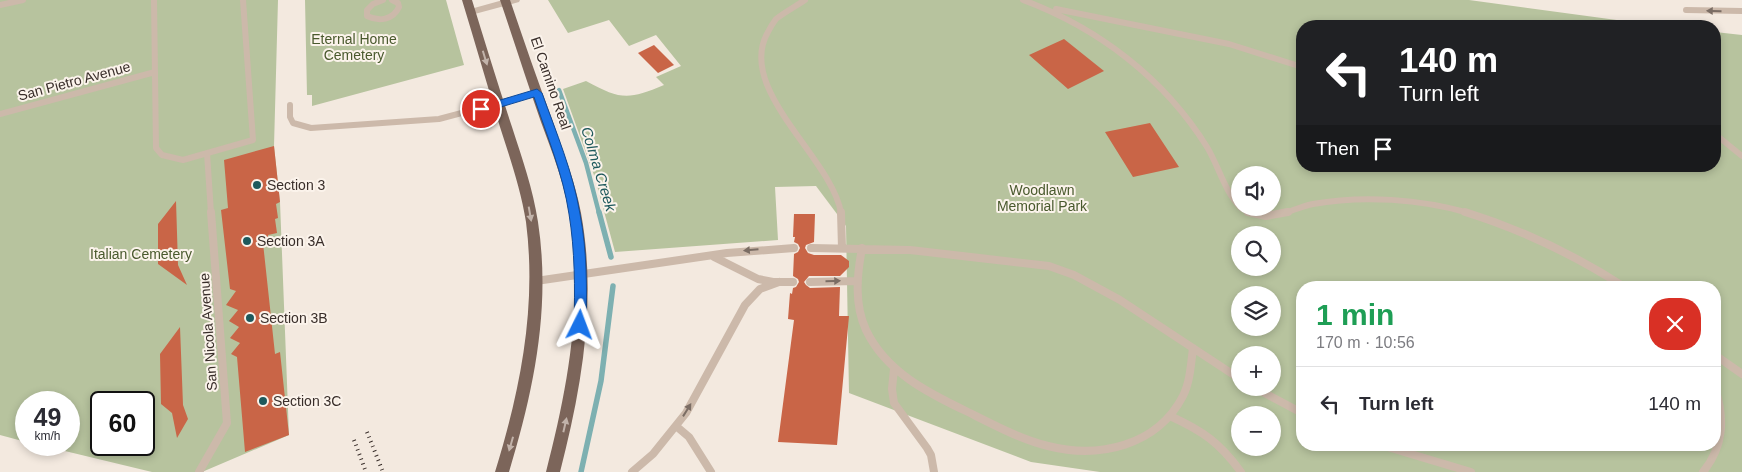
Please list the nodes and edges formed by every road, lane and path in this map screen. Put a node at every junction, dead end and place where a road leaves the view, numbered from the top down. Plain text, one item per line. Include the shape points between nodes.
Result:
1 (23, 0) edge
2 (154, 0) edge
3 (243, 0) edge
4 (383, 0) edge
5 (392, 0) edge
6 (805, 0) edge
7 (1023, 0) edge
8 (509, 1) edge
9 (1031, 3) junction
10 (0, 5) edge
11 (469, 6) edge
12 (1686, 10) dead end
13 (1742, 11) edge
14 (1296, 65) edge
15 (155, 72) junction
16 (537, 93) junction
17 (499, 104) junction
18 (290, 105) dead end
19 (0, 114) edge
20 (1721, 139) edge
21 (207, 153) junction
22 (1742, 156) edge
23 (1231, 194) edge
24 (1281, 212) edge
25 (794, 248) dead end
26 (811, 248) dead end
27 (842, 248) junction
28 (862, 248) junction
29 (708, 256) junction
30 (581, 274) junction
31 (536, 281) junction
32 (857, 281) junction
33 (1615, 281) edge
34 (779, 282) junction
35 (793, 282) dead end
36 (810, 282) dead end
37 (1193, 348) junction
38 (1721, 359) edge
39 (894, 369) junction
40 (1231, 373) edge
41 (1742, 374) edge
42 (1270, 396) edge
43 (1296, 410) edge
44 (1170, 416) junction
45 (1721, 419) edge
46 (676, 426) junction
47 (1721, 438) edge
48 (1401, 451) edge
49 (1717, 451) edge
50 (199, 472) edge
51 (502, 472) edge
52 (553, 472) edge
53 (632, 472) edge
54 (711, 472) edge
55 (934, 472) edge
56 (1241, 472) edge
57 (1471, 472) edge
58 (1703, 472) edge

1 - 10 lane
2 - 15 lane
3 - 21 lane via 253,140
4 - 5 lane via 368,8 367,16 381,19 394,15 400,7
6 - 27 lane via 780,15 769,28 762,44 761,62 766,84 776,104 823,169 837,196
7 - 9 lane
8 - 11 street
8 - 16 main road, El Camino Real
9 - 14 lane via 1229,44
9 - 23 lane via 1088,30 1150,79 1196,132
11 -> 17 main road
13 -> 12 lane
15 - 19 lane, San Pietro Avenue
15 - 21 lane via 156,148 162,155 183,160
16 - 17 lane
16 - 30 main road, El Camino Real via 570,190
17 - 18 lane via 423,121 311,128 292,123
17 -> 31 main road via 529,206
20 - 22 lane
21 - 50 lane, San Nicola Avenue via 227,423
24 - 33 lane via 1326,202 1356,200 1393,200 1436,206 1478,216 1530,235 1584,261
25 -> 29 lane
26 - 27 lane
27 - 28 lane
28 - 32 lane
28 - 37 lane via 955,254 1049,266 1098,287
29 - 30 lane
29 - 34 lane via 729,262 754,278
30 - 31 lane
52 -> 30 main road, El Camino Real via 574,382
31 -> 51 main road via 535,322 528,370
36 -> 32 lane
32 - 39 lane via 859,306 866,330
34 - 35 lane
46 -> 34 lane via 745,305 760,289
37 - 40 lane
37 - 44 lane via 1187,385
38 - 41 lane
39 - 44 lane via 921,388 977,418 1060,449 1094,451 1123,446 1150,434
39 - 55 lane via 894,403 931,455
42 - 43 lane
44 - 56 lane via 1216,440
45 - 47 lane
46 - 53 lane via 653,454
46 - 54 lane via 689,437
48 - 57 lane
49 - 58 lane

